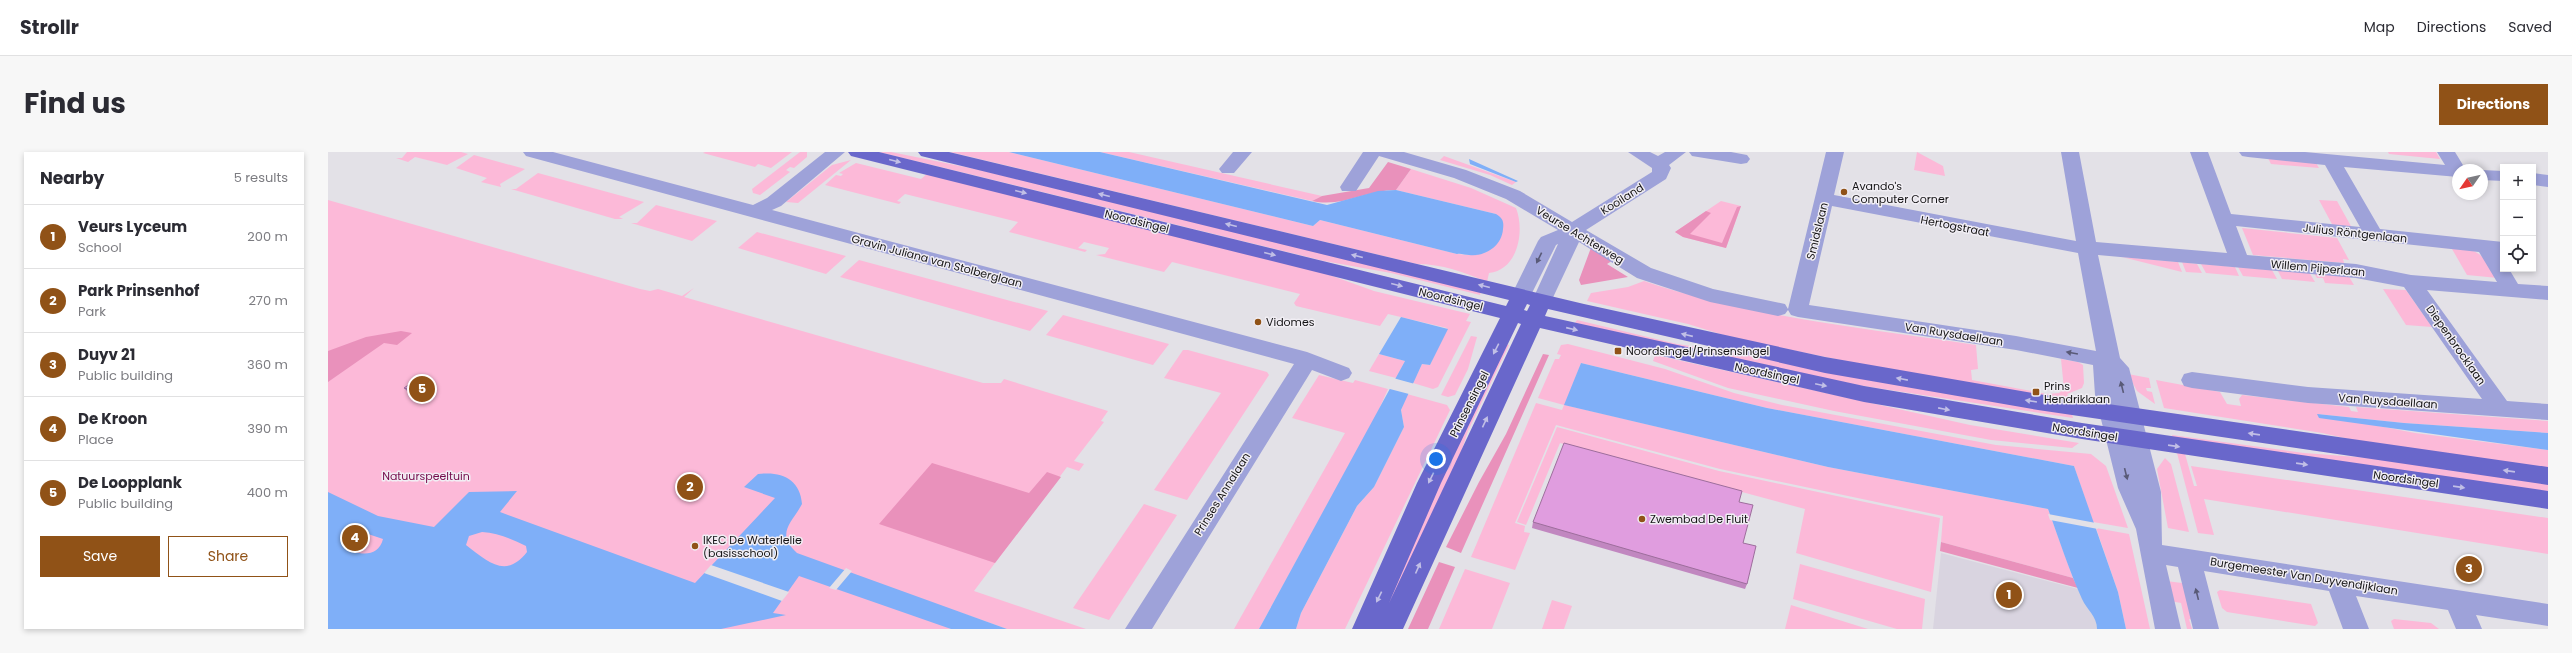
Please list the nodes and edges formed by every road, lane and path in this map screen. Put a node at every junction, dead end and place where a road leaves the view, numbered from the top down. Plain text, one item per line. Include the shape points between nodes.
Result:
1 (532, 152) edge
2 (820, 152) edge
3 (836, 152) edge
4 (857, 152) edge
5 (927, 152) edge
6 (1243, 152) edge
7 (1372, 152) edge
8 (1385, 152) edge
9 (1637, 152) edge
10 (1678, 152) edge
11 (1698, 152) edge
12 (1835, 152) edge
13 (2070, 152) edge
14 (2199, 152) edge
15 (2248, 152) edge
16 (2446, 152) edge
17 (1741, 159) dead end
18 (2331, 160) junction
19 (1658, 164) junction
20 (2453, 164) edge
21 (1228, 169) dead end
22 (2452, 171) edge
23 (2488, 175) edge
24 (2500, 176) edge
25 (2536, 179) edge
26 (2548, 181) edge
27 (1349, 187) dead end
28 (1824, 199) junction
29 (754, 212) junction
30 (2224, 219) junction
31 (1570, 232) junction
32 (2374, 235) junction
33 (2494, 247) edge
34 (2086, 249) junction
35 (2240, 262) junction
36 (2412, 282) junction
37 (2512, 290) junction
38 (2548, 293) edge
39 (1527, 307) junction
40 (1778, 309) dead end
41 (1798, 310) joint
42 (1307, 360) junction
43 (2110, 362) junction
44 (1341, 373) dead end
45 (2192, 380) dead end
46 (2500, 408) junction
47 (2548, 412) edge
48 (2120, 414) junction
49 (2126, 438) junction
50 (2548, 476) edge
51 (2548, 500) edge
52 (2150, 553) junction
53 (2188, 558) junction
54 (2338, 582) junction
55 (2457, 600) junction
56 (2548, 615) edge
57 (1138, 629) edge
58 (1365, 629) edge
59 (1390, 629) edge
60 (2168, 629) edge
61 (2206, 629) edge
62 (2356, 629) edge
63 (2469, 629) edge

1 - 29 street, Gravin Juliana van Stolberglaan
2 - 29 street via 762,199
3 - 29 street via 774,202
4 -> 39 main road, Noordsingel
39 -> 5 main road, Noordsingel
6 - 21 street
7 - 27 street
8 - 31 street, Veurse Achterweg via 1460,174 1513,195
9 - 19 street
10 - 19 street
11 - 17 street
12 - 28 street, Smidslaan
13 - 34 street
14 - 30 street
15 - 18 street
16 - 20 street
18 - 22 street
18 - 32 street
19 - 31 street, Kooiland via 1662,168 1660,174
23 - 24 street
25 - 26 street
28 - 34 street, Hertogstraat via 1965,228
28 - 41 street, Smidslaan
29 - 42 street, Gravin Juliana van Stolberglaan
30 - 32 street, Julius Röntgenlaan
30 - 35 street
31 - 39 street, Prinsensingel via 1570,240
31 - 40 street, Veurse Achterweg via 1644,273 1675,285 1717,297
32 - 33 street, Julius Röntgenlaan
33 - 37 street, Julius Röntgenlaan
34 - 35 street, Willem Pijperlaan
34 - 43 street via 2100,326
35 - 36 street, Willem Pijperlaan via 2356,271
36 - 37 street, Willem Pijperlaan
36 - 46 street, Diepenbrocklaan
37 - 38 street, Willem Pijperlaan
48 -> 39 main road, Noordsingel via 1927,384
39 -> 49 main road, Noordsingel via 1864,394
39 -> 58 main road, Prinsensingel via 1429,483
59 -> 39 main road, Prinsensingel
43 -> 41 street, Van Ruysdaellaan via 2080,354
42 - 44 street, Gravin Juliana van Stolberglaan
42 - 57 street, Prinses Annalaan
43 - 48 street via 2118,368
45 - 46 street, Van Ruysdaellaan via 2230,394 2323,396
46 - 47 street, Van Ruysdaellaan
48 - 49 street
50 -> 48 main road, Noordsingel
49 -> 51 main road, Noordsingel
49 - 52 street via 2150,492
52 - 53 street, Burgemeester Van Duyvendijklaan
52 - 60 street
53 - 54 street, Burgemeester Van Duyvendijklaan
61 -> 53 street
54 - 55 street, Burgemeester Van Duyvendijklaan
54 - 62 street
55 - 56 street, Burgemeester Van Duyvendijklaan
55 - 63 street

